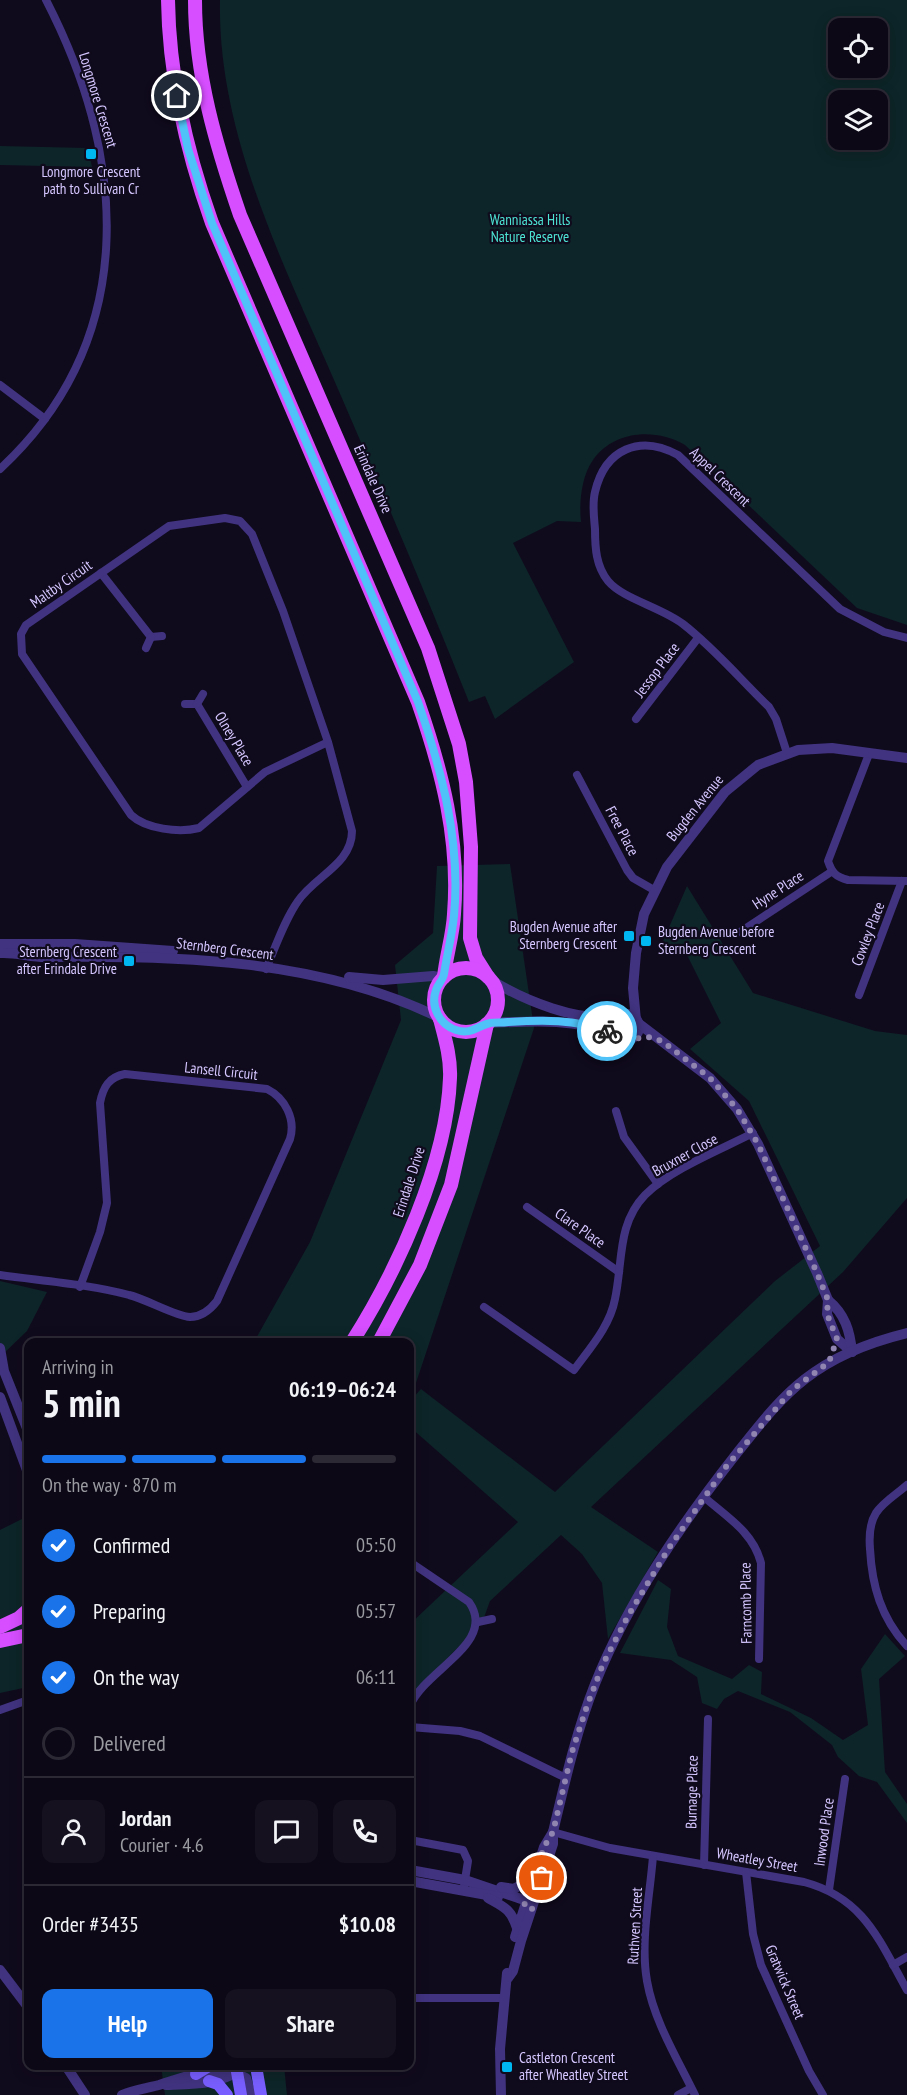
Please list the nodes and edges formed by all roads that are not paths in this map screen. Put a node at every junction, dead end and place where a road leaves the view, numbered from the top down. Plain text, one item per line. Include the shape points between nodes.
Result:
1 (46, 0) edge
2 (168, 0) edge
3 (186, 0) edge
4 (195, 0) edge
5 (240, 215) junction
6 (0, 385) edge
7 (45, 419) junction
8 (0, 469) edge
9 (101, 573) junction
10 (162, 636) dead end
11 (151, 637) junction
12 (698, 638) junction
13 (907, 638) edge
14 (146, 648) dead end
15 (203, 694) dead end
16 (185, 704) dead end
17 (197, 704) junction
18 (636, 719) dead end
19 (328, 742) junction
20 (787, 753) junction
21 (869, 754) junction
22 (907, 758) edge
23 (577, 775) dead end
24 (247, 787) junction
25 (831, 872) junction
26 (905, 881) edge
27 (654, 890) junction
28 (740, 932) dead end
29 (0, 944) edge
30 (0, 953) edge
31 (188, 956) junction
32 (268, 966) junction
33 (443, 978) junction
34 (490, 978) junction
35 (633, 988) junction
36 (859, 995) dead end
37 (619, 1017) junction
38 (440, 1018) junction
39 (637, 1021) junction
40 (488, 1024) junction
41 (615, 1034) junction
42 (633, 1038) junction
43 (662, 1041) junction
44 (616, 1110) dead end
45 (753, 1133) junction
46 (658, 1184) junction
47 (527, 1207) dead end
48 (619, 1272) junction
49 (0, 1275) edge
50 (80, 1287) junction
51 (828, 1300) junction
52 (484, 1307) dead end
53 (850, 1333) junction
54 (907, 1333) edge
55 (355, 1338) edge
56 (381, 1338) edge
57 (837, 1339) junction
58 (877, 1341) junction
59 (0, 1348) edge
60 (852, 1352) junction
61 (829, 1362) junction
62 (4, 1395) edge
63 (0, 1419) edge
64 (24, 1425) edge
65 (15, 1438) junction
66 (24, 1462) edge
67 (907, 1485) edge
68 (704, 1497) junction
69 (414, 1565) edge
70 (24, 1612) edge
71 (492, 1619) dead end
72 (478, 1622) junction
73 (0, 1627) edge
74 (24, 1636) edge
75 (0, 1641) edge
76 (907, 1646) edge
77 (759, 1659) dead end
78 (414, 1699) edge
79 (24, 1701) edge
80 (0, 1710) edge
81 (708, 1719) dead end
82 (414, 1727) edge
83 (566, 1778) junction
84 (845, 1779) dead end
85 (553, 1832) junction
86 (414, 1841) edge
87 (653, 1856) junction
88 (704, 1865) junction
89 (414, 1871) edge
90 (746, 1872) junction
91 (534, 1877) junction
92 (414, 1881) edge
93 (464, 1885) junction
94 (481, 1889) junction
95 (829, 1890) junction
96 (529, 1905) junction
97 (517, 1929) junction
98 (907, 1957) edge
99 (893, 1965) junction
100 (0, 1970) edge
101 (507, 1978) junction
102 (907, 1990) edge
103 (24, 1997) edge
104 (414, 1998) edge
105 (504, 1998) junction
106 (69, 2070) edge
107 (202, 2070) edge
108 (222, 2070) edge
109 (233, 2070) edge
110 (238, 2070) edge
111 (240, 2070) edge
112 (257, 2070) edge
113 (196, 2074) junction
114 (209, 2080) junction
115 (160, 2085) junction
116 (693, 2091) edge
117 (85, 2095) edge
118 (123, 2095) edge
119 (227, 2095) edge
120 (241, 2095) edge
121 (251, 2095) edge
122 (261, 2095) edge
123 (501, 2095) edge
124 (678, 2095) edge
125 (823, 2095) edge

1 - 7 street, Longmore Crescent via 88,108 103,165 108,221 96,319 71,380
2 - 33 main road via 170,51 180,114 205,203 418,702 442,777 455,878 454,916
3 - 5 main road via 202,111 212,149
4 - 5 main road, Erindale Drive via 206,100
5 - 34 main road, Erindale Drive via 428,648 449,706 470,814 470,938 476,958
6 - 7 street
7 - 8 street, Longmore Crescent
9 - 11 street
9 - 19 street, Maltby Circuit via 169,526 225,518 244,523 283,611
9 - 24 street, Maltby Circuit via 26,625 20,646 131,814 138,822 150,826 195,829
10 - 11 street
11 - 14 street
12 - 13 street, Appel Crescent via 665,611 617,590 598,562 594,499 598,484 614,458 638,445 652,444 678,455 840,609 884,632
12 - 18 street, Jessop Place
12 - 20 street, Appel Crescent via 769,707
15 - 17 street, Olney Place
16 - 17 street, Olney Place
17 - 24 street, Olney Place
19 - 24 street, Maltby Circuit via 279,763
19 - 32 street, Maltby Circuit via 352,844 346,855 296,903
20 - 21 street, Bugden Avenue via 832,748
20 - 27 street, Bugden Avenue via 758,765 724,792
21 - 22 street, Bugden Avenue
21 - 25 street via 829,853
23 - 27 street, Free Place via 627,870
25 - 26 street via 848,880
25 - 28 street, Hyne Place
26 - 36 street, Cowley Place
27 - 35 street, Bugden Avenue via 638,935
29 - 31 street, Sternberg Crescent via 97,945
30 - 31 street, Sternberg Crescent via 37,957
31 - 32 street, Sternberg Crescent
32 - 33 street, Sternberg Crescent via 360,979
32 - 38 street, Sternberg Crescent via 376,991
33 - 34 main road via 466,968
33 - 38 main road via 435,995
34 - 37 street via 516,993 573,1013
34 - 40 main road via 498,1005
35 - 37 street, Bugden Avenue
35 - 39 street, Bugden Avenue
37 - 39 street via 627,1014
37 - 41 street via 614,1023
38 - 40 main road via 460,1031 477,1030
38 - 55 main road, Erindale Drive via 450,1077 433,1165 398,1258
39 - 42 street via 638,1031
39 - 43 street
40 - 41 street via 561,1021
40 - 56 main road via 451,1185 420,1265
41 - 42 street via 624,1040
42 - 43 street
43 - 45 street via 710,1078
44 - 46 street via 624,1137
45 - 46 street, Bruxner Close
45 - 51 street
46 - 48 street, Bruxner Close via 645,1195 626,1226
47 - 48 street, Clare Place
48 - 52 street, Bruxner Close via 609,1317 574,1370
49 - 50 street, Lansell Circuit
50 - 50 street, Lansell Circuit via 106,1213 100,1102 113,1077 125,1074 267,1089 281,1100 292,1124 290,1138 210,1310 186,1316 146,1299
51 - 53 street via 838,1309
51 - 57 street via 827,1314
53 - 58 street
53 - 60 street
54 - 58 street
57 - 60 street
57 - 61 street
58 - 60 street
59 - 62 street
60 - 61 street
61 - 68 street via 770,1413
62 - 64 street
62 - 65 street
63 - 65 street
65 - 66 street
67 - 76 street via 877,1512 870,1537 879,1604
68 - 77 street, Farncomb Place via 747,1534 757,1550
68 - 83 street via 616,1638 594,1685
69 - 72 street via 469,1602
70 - 73 main road
71 - 72 street
72 - 78 street via 472,1639 421,1687
74 - 75 main road
79 - 80 street
81 - 88 street, Burnage Place
82 - 83 street via 480,1736
83 - 85 street
84 - 95 street, Inwood Place
85 - 87 street, Wheatley Street
85 - 91 street
85 - 96 street via 553,1844
86 - 93 street via 463,1850 468,1861
87 - 88 street, Wheatley Street
87 - 116 street, Ruthven Street via 646,1980 659,2020
88 - 90 street, Wheatley Street
89 - 93 street
90 - 95 street, Wheatley Street
90 - 125 street, Gratwick Street via 761,1965
91 - 94 street via 514,1889
91 - 96 street
92 - 93 street
93 - 94 street
94 - 96 street
94 - 97 street via 505,1906
95 - 99 street, Wheatley Street via 863,1916
96 - 97 street
96 - 101 street via 513,1971
97 - 101 street
98 - 99 street
99 - 102 street, Wheatley Street
100 - 103 street
101 - 105 street
104 - 105 street
105 - 123 street
106 - 117 street
107 - 113 main road
108 - 113 street
109 - 114 street
110 - 120 main road
111 - 121 street
112 - 122 main road
113 - 115 street
114 - 115 street
114 - 119 main road
115 - 118 street
116 - 124 street

